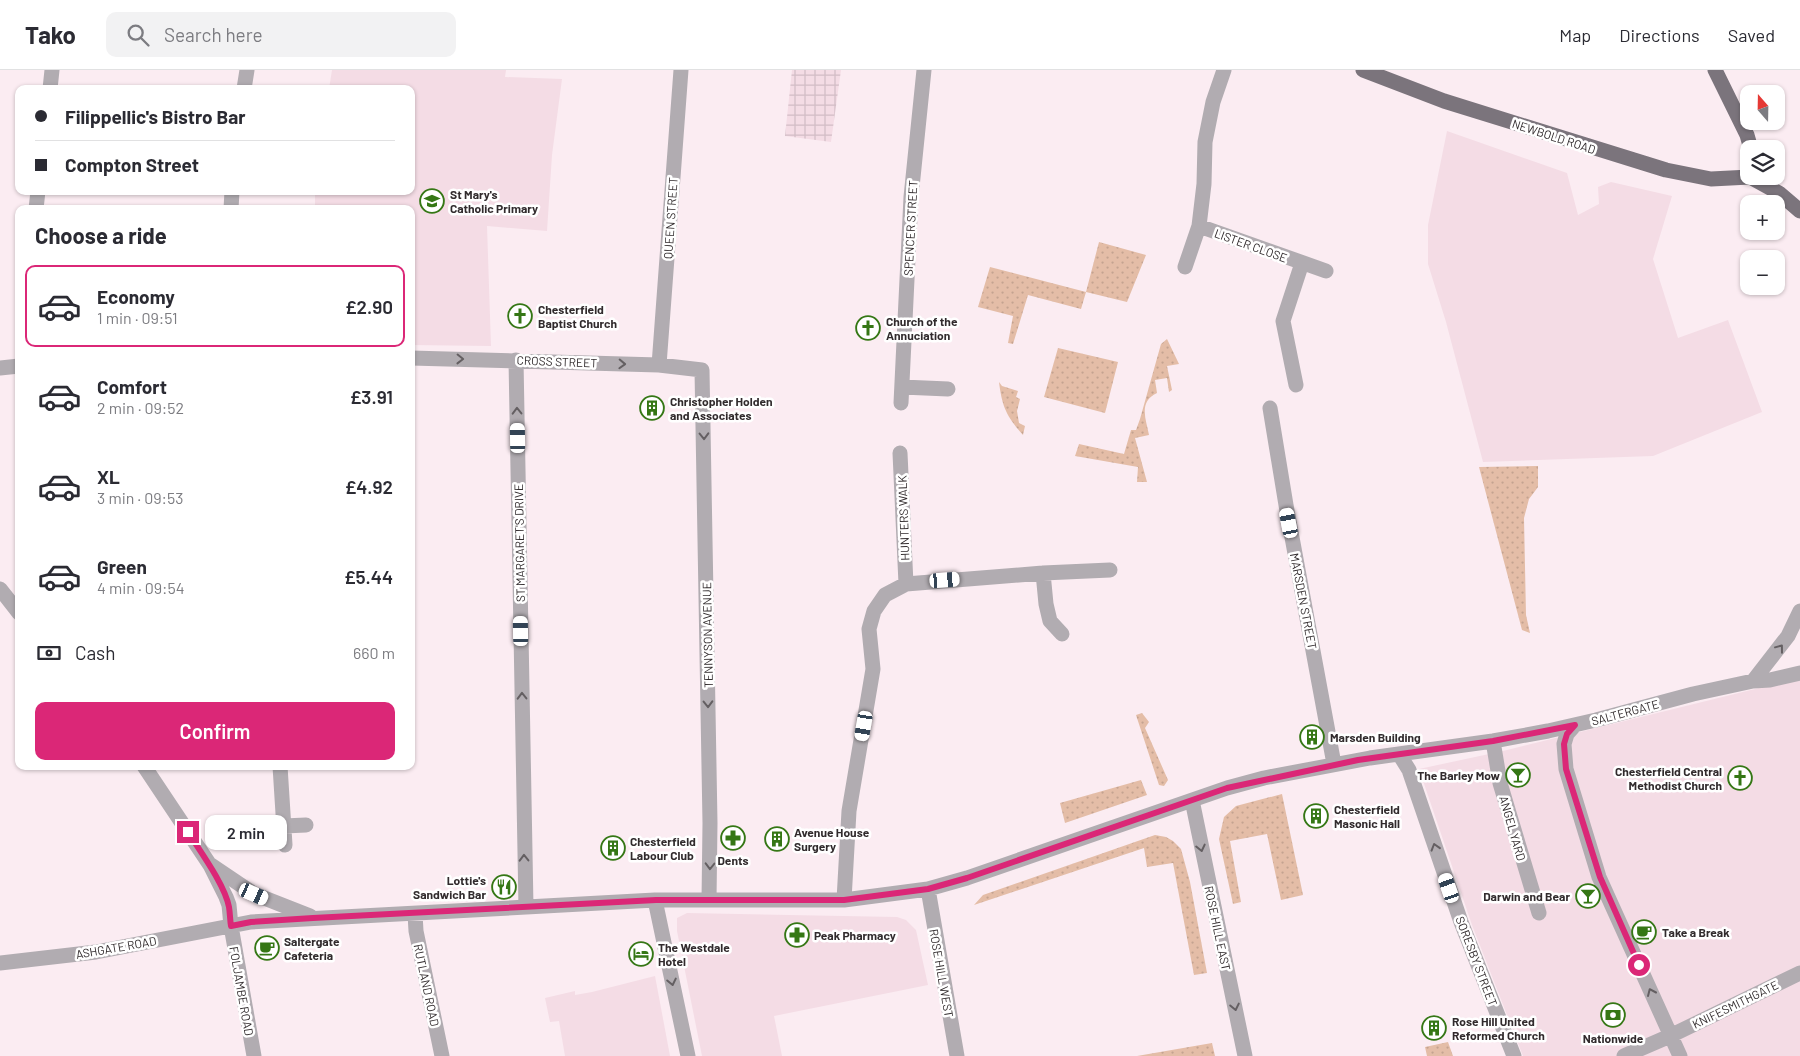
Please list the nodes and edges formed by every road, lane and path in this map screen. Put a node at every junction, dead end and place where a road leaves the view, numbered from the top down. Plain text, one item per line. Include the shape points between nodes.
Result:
1 (52, 70) edge
2 (247, 70) edge
3 (681, 70) edge
4 (924, 70) edge
5 (1224, 70) edge
6 (1364, 70) edge
7 (1715, 70) edge
8 (50, 85) edge
9 (245, 85) edge
10 (1748, 140) edge
11 (1740, 178) edge
12 (1764, 185) edge
13 (1800, 210) edge
14 (1200, 226) junction
15 (1302, 263) junction
16 (1185, 267) dead end
17 (1326, 271) dead end
18 (415, 358) edge
19 (516, 360) junction
20 (659, 365) junction
21 (15, 366) edge
22 (0, 368) edge
23 (702, 370) joint
24 (1296, 385) dead end
25 (902, 387) junction
26 (948, 389) dead end
27 (901, 403) dead end
28 (1270, 408) dead end
29 (900, 453) dead end
30 (1110, 570) dead end
31 (1043, 573) junction
32 (906, 584) junction
33 (0, 589) edge
34 (15, 609) edge
35 (1800, 611) edge
36 (1062, 634) dead end
37 (1800, 673) edge
38 (1753, 681) junction
39 (1575, 725) junction
40 (1493, 741) junction
41 (1399, 754) junction
42 (1334, 764) junction
43 (147, 770) edge
44 (280, 770) edge
45 (1192, 800) junction
46 (306, 825) dead end
47 (284, 826) junction
48 (285, 845) dead end
49 (210, 865) junction
50 (928, 889) junction
51 (656, 900) junction
52 (709, 900) junction
53 (844, 900) junction
54 (526, 907) junction
55 (1539, 913) dead end
56 (415, 914) junction
57 (313, 918) junction
58 (231, 926) junction
59 (0, 963) edge
60 (1800, 972) edge
61 (1670, 1036) junction
62 (956, 1054) edge
63 (254, 1056) edge
64 (442, 1056) edge
65 (688, 1056) edge
66 (1245, 1056) edge
67 (1514, 1056) edge
68 (1624, 1056) edge
69 (1680, 1056) edge

1 - 8 street
2 - 9 street
3 - 20 street, QUEEN STREET
4 - 25 street, SPENCER STREET via 911,197
5 - 14 street via 1205,142
6 - 11 main road, NEWBOLD ROAD via 1444,101 1666,170 1711,179
7 - 10 main road
12 - 13 main road
14 - 15 street, LISTER CLOSE
14 - 16 street
15 - 17 street, LISTER CLOSE
15 - 24 street, LISTER CLOSE via 1284,321
18 -> 19 street, CROSS STREET
19 -> 20 street, CROSS STREET
54 -> 19 street, ST MARGARET'S DRIVE
20 - 23 street, CROSS STREET
21 - 22 street
23 -> 52 street, TENNYSON AVENUE
25 - 26 street
25 - 27 street, SPENCER STREET
28 - 42 street, MARSDEN STREET
29 - 32 street, HUNTERS WALK
30 - 31 street
31 - 32 street
31 - 36 street via 1050,621
32 - 53 street via 885,594 874,611 869,629 873,669 849,811
33 - 34 street
38 -> 35 street via 1788,636
37 - 38 street, SALTERGATE
38 - 39 street, SALTERGATE
39 - 40 street, SALTERGATE
61 -> 39 street via 1600,877 1566,769 1564,744
40 - 41 street, SALTERGATE
40 - 55 street, ANGEL YARD via 1500,783
41 - 42 street, SALTERGATE
67 -> 41 street, SORESBY STREET via 1458,914 1409,770
42 - 45 street, SALTERGATE via 1236,785
43 - 49 street, FOLJAMBE ROAD
44 - 47 street
45 - 50 street, SALTERGATE
45 -> 66 street, ROSE HILL EAST
46 - 47 street
47 - 48 street
49 - 57 street via 254,894
49 - 58 street, FOLJAMBE ROAD via 229,905
50 - 53 street, SALTERGATE
50 - 62 street, ROSE HILL WEST
51 - 52 street, SALTERGATE
51 - 54 street, SALTERGATE
51 -> 65 street
52 - 53 street, SALTERGATE
54 - 56 street, SALTERGATE
56 - 57 street, SALTERGATE
56 - 64 street, RUTLAND ROAD
57 - 58 street, SALTERGATE
58 - 59 street, ASHGATE ROAD via 96,952
58 - 63 street, FOLJAMBE ROAD
60 - 61 street, KNIFESMITHGATE
61 - 68 street, KNIFESMITHGATE
61 - 69 street

